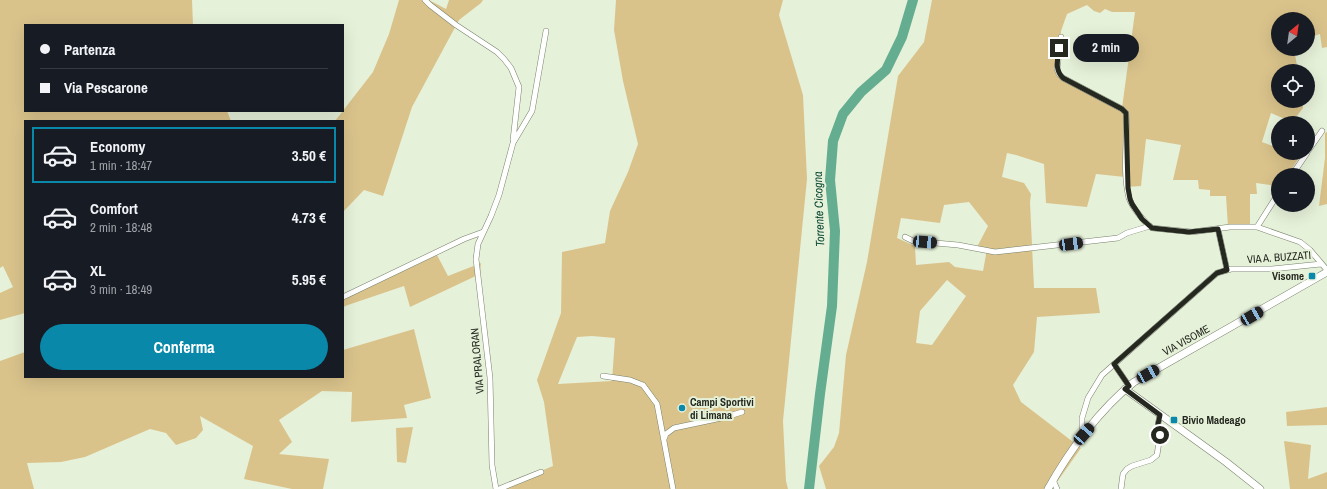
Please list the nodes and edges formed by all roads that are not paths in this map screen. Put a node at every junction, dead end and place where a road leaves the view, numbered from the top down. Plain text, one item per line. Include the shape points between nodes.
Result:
1 (425, 0) edge
2 (546, 31) dead end
3 (1061, 37) dead end
4 (1322, 131) dead end
5 (1315, 141) edge
6 (513, 143) junction
7 (1271, 205) edge
8 (1150, 226) junction
9 (1257, 227) junction
10 (1216, 230) junction
11 (483, 232) junction
12 (905, 237) dead end
13 (1321, 264) junction
14 (1227, 270) junction
15 (1327, 271) edge
16 (344, 297) edge
17 (1114, 364) junction
18 (603, 376) dead end
19 (1127, 387) junction
20 (742, 412) dead end
21 (1160, 415) junction
22 (1084, 434) junction
23 (664, 440) junction
24 (541, 472) dead end
25 (1053, 480) junction
26 (496, 489) edge
27 (499, 489) edge
28 (673, 489) edge
29 (1048, 489) edge
30 (1057, 489) edge
31 (1121, 489) edge
32 (1260, 489) edge

1 - 6 street, VIA PRALORAN via 456,25 497,52 511,68 519,87
2 - 6 street, VIA PRALORAN via 532,111
3 - 8 street via 1057,69 1059,74 1126,113 1127,180 1130,199 1142,219
4 - 5 street
6 - 11 street, VIA PRALORAN via 499,195
7 - 9 street
8 - 10 street via 1189,232
8 - 12 street via 1118,238 995,252 913,241
9 - 10 street
9 - 13 street via 1300,242
10 - 14 street
11 - 16 street
11 - 26 street, VIA PRALORAN via 476,259 490,378 492,465
13 - 14 street, VIA A. BUZZATI
13 - 15 street
14 - 17 street, VIA A. BUZZATI via 1217,273
15 - 19 street, VIA VISOME
17 - 19 street
17 - 22 street, VIA A. BUZZATI via 1102,374 1088,398 1082,418
18 - 23 street via 630,380 643,385 657,404
19 - 21 street
19 - 22 street, VIA VISOME
20 - 23 street via 674,428 666,434
21 - 31 street via 1157,455 1127,469 1123,474
21 - 32 street
22 - 25 street, VIA VISOME
23 - 28 street
24 - 27 street
25 - 29 street, VIA VISOME
25 - 30 street

